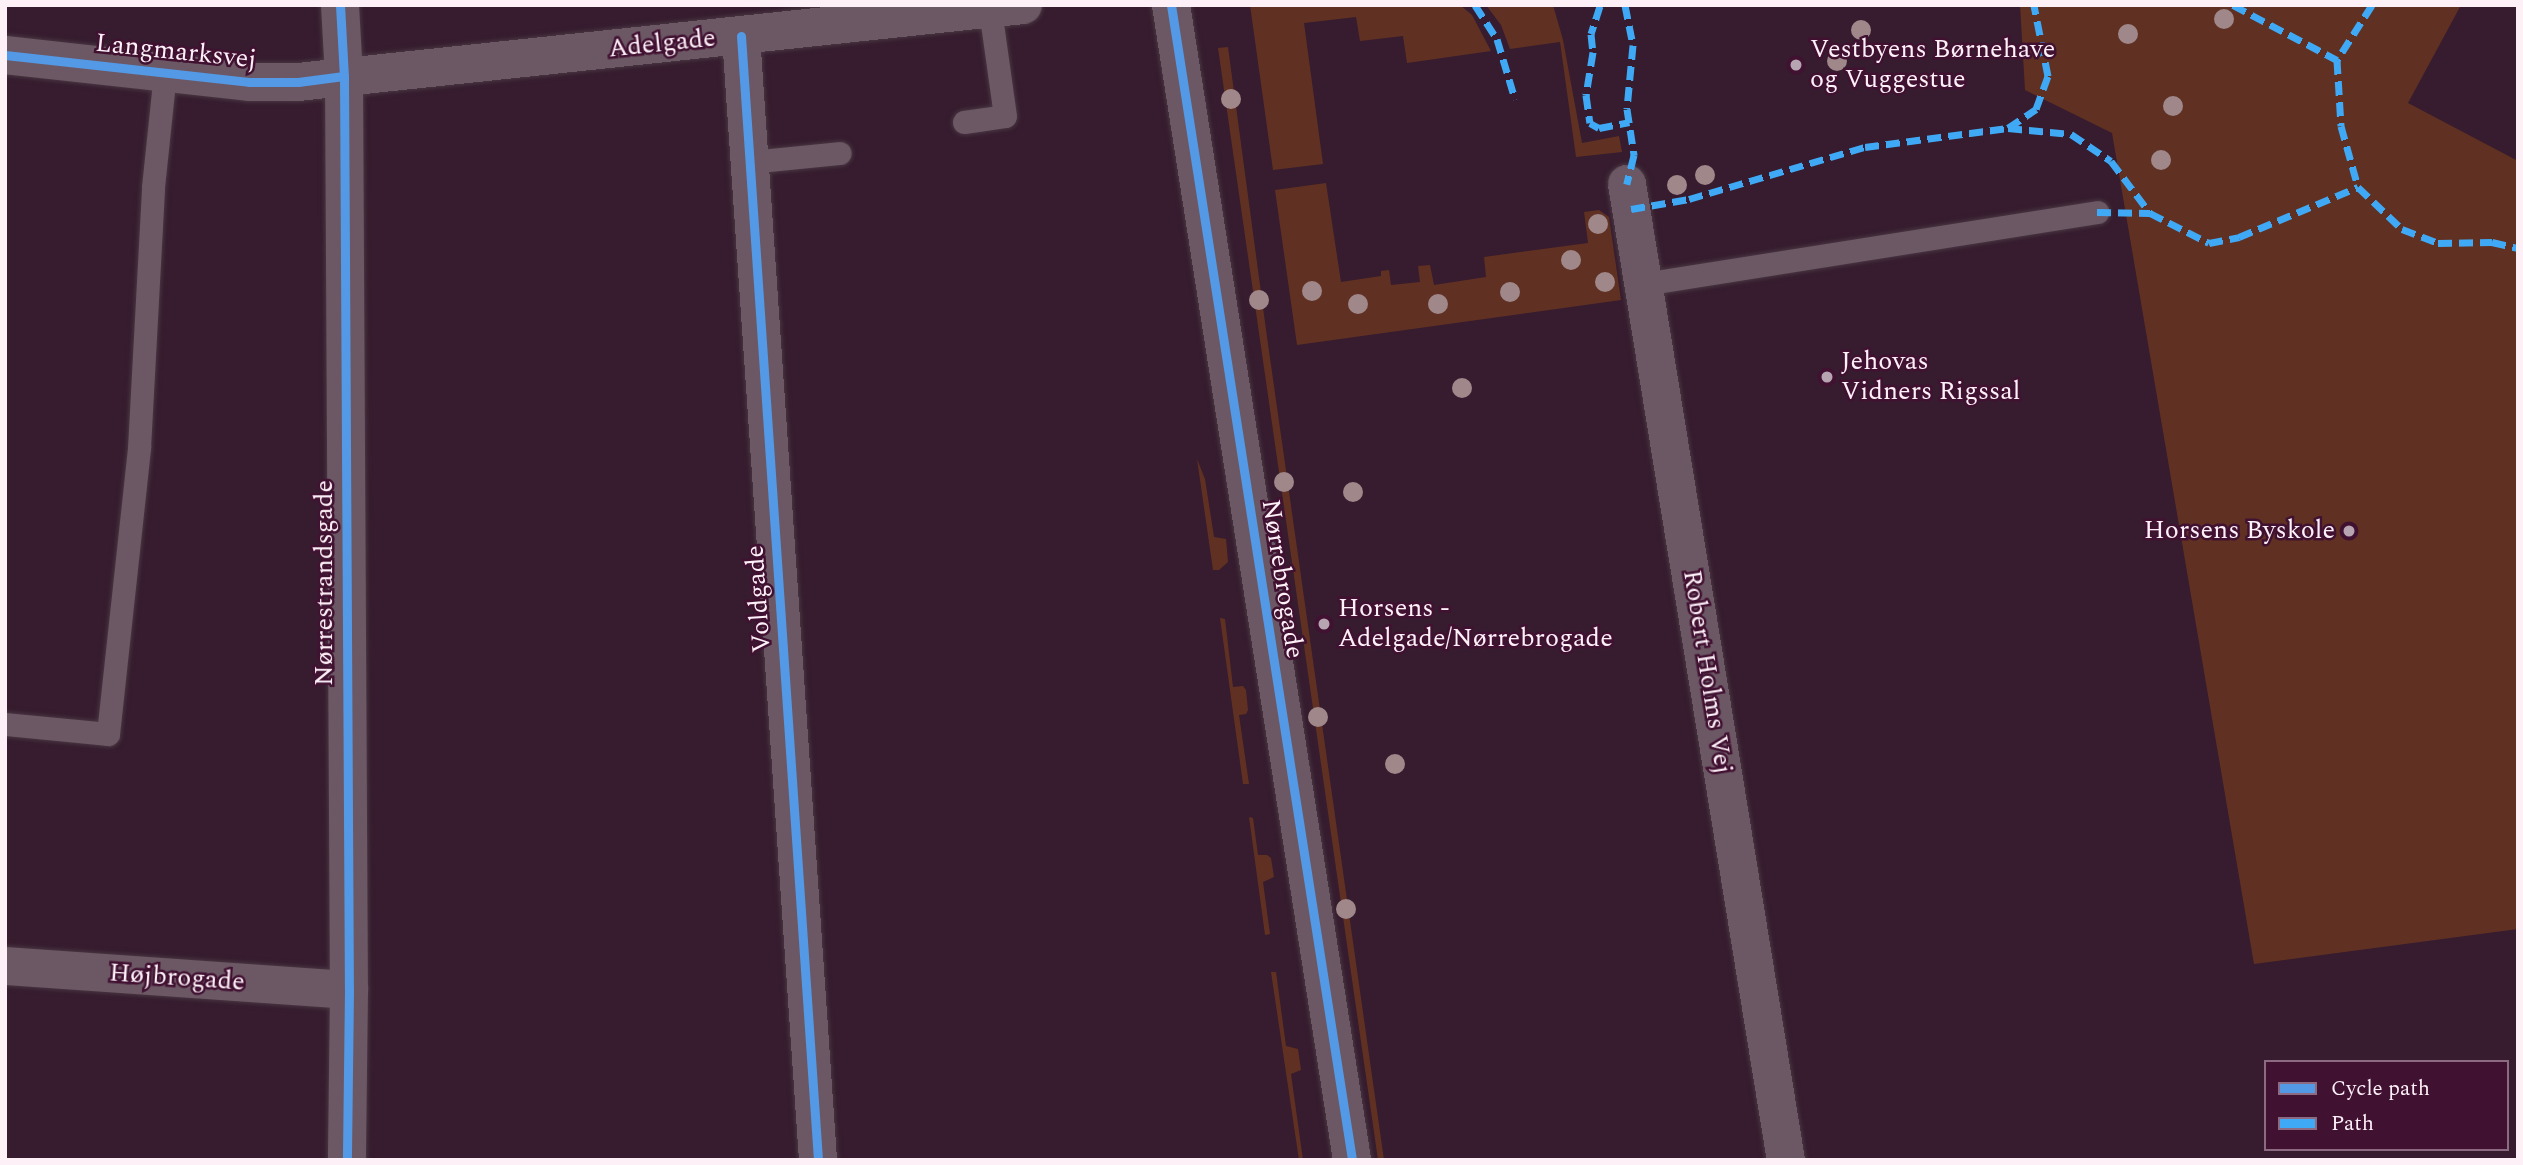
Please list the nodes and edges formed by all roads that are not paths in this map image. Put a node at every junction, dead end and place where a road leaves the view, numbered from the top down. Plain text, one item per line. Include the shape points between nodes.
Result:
1 (340, 5) edge
2 (1171, 5) edge
3 (1007, 7) edge
4 (899, 12) edge
5 (741, 36) junction
6 (5, 55) edge
7 (165, 73) junction
8 (344, 76) junction
9 (964, 122) dead end
10 (839, 153) dead end
11 (750, 162) junction
12 (1627, 184) dead end
13 (2097, 212) dead end
14 (1643, 284) junction
15 (5, 724) edge
16 (5, 966) edge
17 (349, 990) junction
18 (347, 1160) edge
19 (818, 1160) edge
20 (1352, 1160) edge
21 (1786, 1160) edge

1 - 8 street, Nørrestrandsgade
2 - 20 street, Nørrebrogade
3 - 4 street, Adelgade
3 - 9 lane via 1005,116
4 - 5 street, Adelgade
5 - 8 street, Adelgade
5 - 11 street, Voldgade
6 - 7 street, Langmarksvej
7 - 8 street, Langmarksvej via 249,82
7 - 15 lane via 153,187 139,448 108,734
8 - 17 street, Nørrestrandsgade
10 - 11 lane
11 - 19 street, Voldgade
12 - 14 street, Robert Holms Vej
13 - 14 lane
14 - 21 street, Robert Holms Vej
16 - 17 street, Højbrogade
17 - 18 street, Nørrestrandsgade

